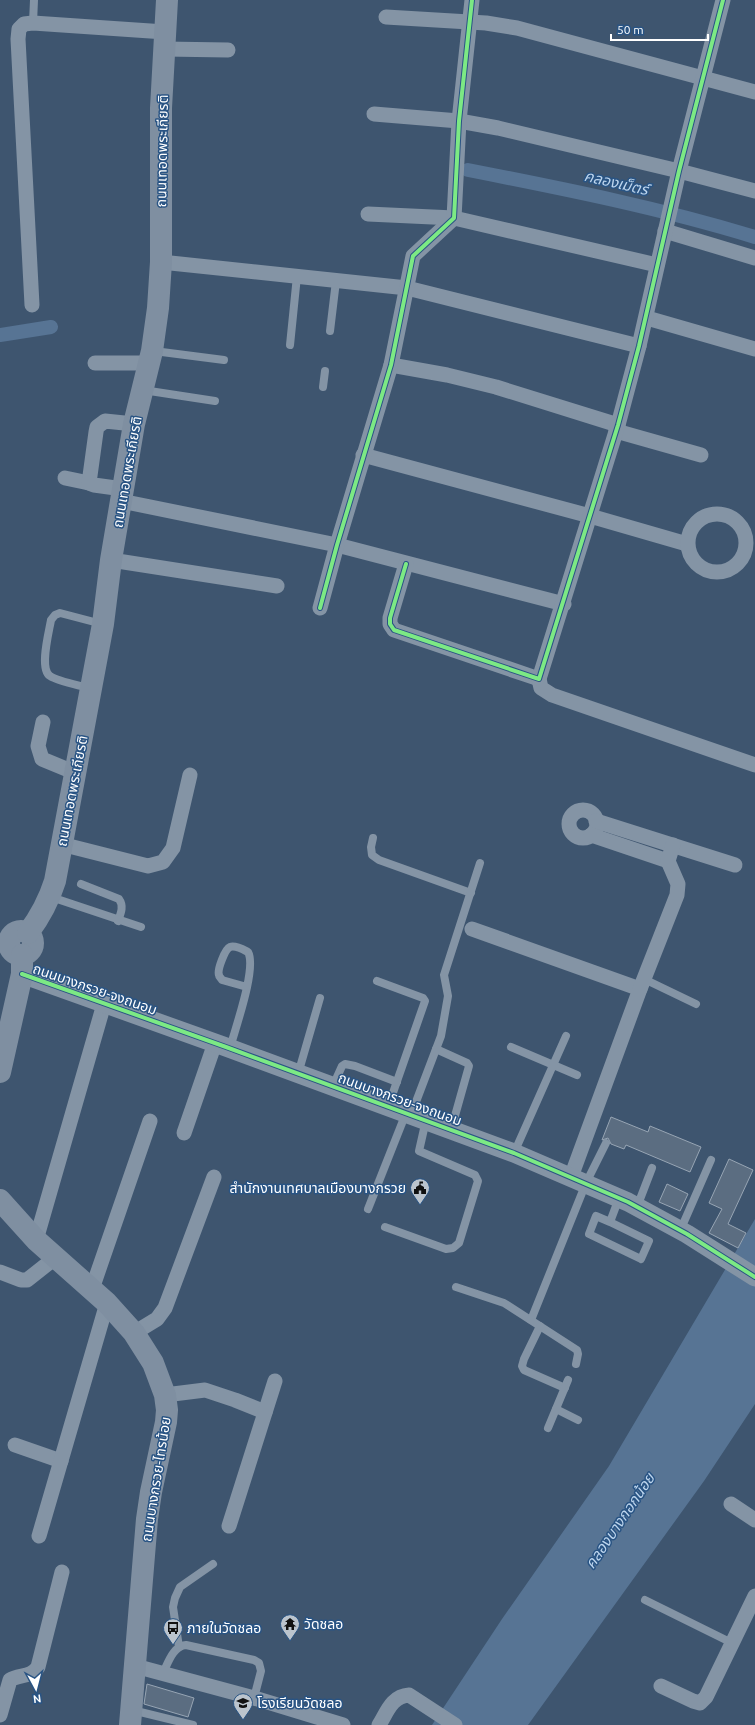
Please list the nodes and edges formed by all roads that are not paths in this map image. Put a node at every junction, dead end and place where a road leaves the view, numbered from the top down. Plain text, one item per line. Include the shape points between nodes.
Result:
1 (34, 0) edge
2 (167, 0) edge
3 (472, 0) edge
4 (723, 0) edge
5 (386, 17) dead end
6 (469, 22) junction
7 (33, 23) junction
8 (165, 40) junction
9 (228, 50) dead end
10 (702, 77) junction
11 (755, 92) edge
12 (374, 114) dead end
13 (459, 121) junction
14 (679, 171) junction
15 (755, 191) edge
16 (368, 214) dead end
17 (454, 218) junction
18 (665, 231) junction
19 (755, 258) edge
20 (161, 262) junction
21 (657, 265) junction
22 (297, 276) junction
23 (336, 281) junction
24 (407, 288) junction
25 (32, 305) dead end
26 (647, 318) junction
27 (330, 331) dead end
28 (290, 345) dead end
29 (639, 346) junction
30 (755, 349) edge
31 (151, 357) junction
32 (224, 360) dead end
33 (95, 363) dead end
34 (391, 365) junction
35 (325, 371) dead end
36 (323, 387) dead end
37 (142, 390) junction
38 (215, 401) dead end
39 (134, 424) junction
40 (617, 428) junction
41 (363, 455) junction
42 (701, 455) dead end
43 (65, 478) dead end
44 (89, 483) junction
45 (122, 495) junction
46 (590, 516) junction
47 (751, 540) edge
48 (687, 544) junction
49 (337, 545) junction
50 (112, 560) junction
51 (406, 564) junction
52 (277, 586) dead end
53 (564, 604) junction
54 (320, 608) dead end
55 (103, 624) junction
56 (540, 679) junction
57 (92, 689) junction
58 (43, 722) dead end
59 (755, 765) edge
60 (76, 773) junction
61 (190, 776) dead end
62 (373, 838) dead end
63 (61, 844) junction
64 (673, 845) junction
65 (668, 860) junction
66 (480, 863) dead end
67 (735, 865) dead end
68 (81, 884) dead end
69 (471, 893) junction
70 (47, 904) junction
71 (118, 920) junction
72 (141, 927) dead end
73 (472, 930) dead end
74 (12, 947) edge
75 (377, 981) dead end
76 (642, 984) junction
77 (247, 988) junction
78 (320, 998) dead end
79 (104, 1004) junction
80 (696, 1004) dead end
81 (566, 1036) dead end
82 (222, 1045) junction
83 (511, 1047) dead end
84 (436, 1049) junction
85 (553, 1065) junction
86 (1, 1066) edge
87 (298, 1074) junction
88 (577, 1075) dead end
89 (397, 1082) junction
90 (333, 1086) junction
91 (388, 1107) junction
92 (414, 1116) junction
93 (150, 1121) dead end
94 (451, 1130) junction
95 (184, 1133) dead end
96 (606, 1143) dead end
97 (514, 1153) junction
98 (711, 1160) dead end
99 (652, 1168) dead end
100 (214, 1177) dead end
101 (579, 1180) junction
102 (619, 1198) junction
103 (0, 1200) edge
104 (637, 1207) junction
105 (368, 1209) dead end
106 (610, 1222) junction
107 (385, 1227) dead end
108 (680, 1231) junction
109 (36, 1240) junction
110 (55, 1258) junction
111 (0, 1272) edge
112 (755, 1277) edge
113 (456, 1287) dead end
114 (100, 1296) junction
115 (531, 1320) junction
116 (540, 1326) junction
117 (134, 1333) junction
118 (576, 1364) dead end
119 (275, 1381) dead end
120 (165, 1395) junction
121 (556, 1409) junction
122 (265, 1412) junction
123 (578, 1420) dead end
124 (548, 1428) dead end
125 (16, 1445) dead end
126 (62, 1461) junction
127 (731, 1504) dead end
128 (755, 1520) edge
129 (229, 1526) dead end
130 (40, 1536) dead end
131 (213, 1564) dead end
132 (62, 1572) dead end
133 (755, 1596) edge
134 (645, 1600) dead end
135 (732, 1643) junction
136 (178, 1647) junction
137 (135, 1666) junction
138 (163, 1673) junction
139 (661, 1686) dead end
140 (254, 1698) junction
141 (0, 1716) edge
142 (131, 1717) edge
143 (193, 1725) edge
144 (343, 1725) edge
145 (379, 1725) edge
146 (455, 1725) edge

1 - 7 lane
2 - 8 main road, ถนนเทอดพระเกียรติ
3 - 6 street
4 - 10 street
5 - 6 street
6 - 10 street via 517,28
6 - 13 street
7 - 8 street
7 - 25 street via 24,24 19,28 18,39
8 - 9 street
8 - 20 main road, ถนนเทอดพระเกียรติ via 161,108
10 - 11 street
10 - 14 street
12 - 13 street
13 - 14 street via 523,132
13 - 17 street
14 - 15 street
14 - 18 street
16 - 17 street
17 - 21 street
17 - 24 street via 412,256
18 - 19 street
18 - 21 street
20 - 22 street
20 - 31 main road, ถนนเทอดพระเกียรติ
21 - 26 street
22 - 23 street
22 - 28 lane
23 - 24 street
23 - 27 lane
24 - 29 street
24 - 34 street
26 - 29 street
26 - 30 street
29 - 40 street
31 - 32 lane
31 - 33 street
31 - 37 main road, ถนนเทอดพระเกียรติ
34 - 40 street via 496,387
34 - 41 street
35 - 36 lane
37 - 38 lane
37 - 39 main road, ถนนเทอดพระเกียรติ
39 - 44 street via 105,421 97,427
39 - 45 main road, ถนนเทอดพระเกียรติ
40 - 42 street
40 - 46 street
41 - 46 street
41 - 49 street
43 - 44 street
44 - 45 street
45 - 49 street
45 - 50 main road, ถนนเทอดพระเกียรติ
46 - 48 street
46 - 53 street
47 - 48 street via 740,523 724,514 718,514 706,516 692,527
47 - 48 street via 745,555 735,567 720,573 704,570 692,559
49 - 51 street
49 - 54 street
50 - 52 street
50 - 55 main road, ถนนเทอดพระเกียรติ
51 - 53 street
51 - 56 street via 390,618 394,630
53 - 56 street
55 - 57 main road, ถนนเทอดพระเกียรติ
55 - 57 lane via 60,613 51,620 44,664 46,673 52,678
56 - 59 street via 542,688 552,695
57 - 60 main road, ถนนเทอดพระเกียรติ
58 - 60 street via 38,746 42,759
60 - 63 main road, ถนนเทอดพระเกียรติ
61 - 63 street via 173,848 163,862 148,866
62 - 69 lane via 372,855 379,860
63 - 70 main road, ถนนเทอดพระเกียรติ via 55,881
64 - 65 street
64 - 65 street via 594,828
64 - 67 street
65 - 76 street via 678,884 677,895
66 - 69 lane
68 - 71 lane via 119,899 122,909
69 - 84 lane via 444,975 448,996 442,1036
70 - 71 lane
70 - 74 main road, ถนนเทอดพระเกียรติ
71 - 72 lane
73 - 76 street
74 - 79 street, ถนนบางกรวย-จงถนอม
74 - 86 main road
75 - 89 lane via 425,1001
76 - 80 lane
76 - 101 street
77 - 77 lane via 251,957 248,952 229,947 226,949 219,977
77 - 82 lane
78 - 87 lane
79 - 82 street, ถนนบางกรวย-จงถนอม
79 - 109 street
81 - 85 lane
82 - 87 street, ถนนบางกรวย-จงถนอม
82 - 95 street
83 - 85 lane
84 - 92 lane
84 - 94 lane via 469,1066
85 - 88 lane
85 - 97 lane
87 - 90 street, ถนนบางกรวย-จงถนอม
89 - 90 lane via 345,1064
89 - 91 lane
90 - 91 street, ถนนบางกรวย-จงถนอม
91 - 92 street, ถนนบางกรวย-จงถนอม
92 - 94 street, ถนนบางกรวย-จงถนอม
92 - 105 lane
92 - 107 lane via 419,1151 475,1175 478,1182 459,1243 453,1248 446,1249
93 - 114 street
94 - 97 street, ถนนบางกรวย-จงถนอม
96 - 101 lane
97 - 101 street, ถนนบางกรวย-จงถนอม
98 - 108 lane
99 - 104 lane
100 - 117 street via 165,1308 157,1319
101 - 102 street, ถนนบางกรวย-จงถนอม
101 - 115 lane
102 - 104 street, ถนนบางกรวย-จงถนอม
102 - 106 lane
103 - 109 main road, ถนนบางกรวย-ไทรน้อย
104 - 108 street, ถนนบางกรวย-จงถนอม
106 - 106 lane via 596,1216 589,1234 641,1259 649,1241
108 - 112 street, ถนนบางกรวย-จงถนอม
109 - 110 main road, ถนนบางกรวย-ไทรน้อย
110 - 111 street via 27,1280
110 - 114 main road, ถนนบางกรวย-ไทรน้อย
113 - 115 lane via 504,1303
114 - 117 main road, ถนนบางกรวย-ไทรน้อย
114 - 126 street
115 - 116 lane
116 - 118 lane via 577,1350
116 - 121 lane via 522,1366 524,1370 567,1384
117 - 120 main road, ถนนบางกรวย-ไทรน้อย via 153,1363
119 - 122 street
120 - 122 street via 205,1390
120 - 137 main road, ถนนบางกรวย-ไทรน้อย via 166,1422 147,1519
121 - 123 lane
121 - 124 lane
122 - 129 street
125 - 126 street
126 - 130 street
127 - 128 street
131 - 136 lane via 180,1586 173,1607
132 - 141 street via 38,1667 30,1675 10,1680
133 - 135 street
134 - 135 lane
135 - 139 street via 706,1697 700,1702
136 - 138 lane
136 - 140 lane via 186,1645 259,1663 261,1671
137 - 138 street
137 - 142 main road, ถนนบางกรวย-ไทรน้อย
138 - 140 street
140 - 144 street
142 - 143 lane
145 - 146 street via 396,1698 409,1695

